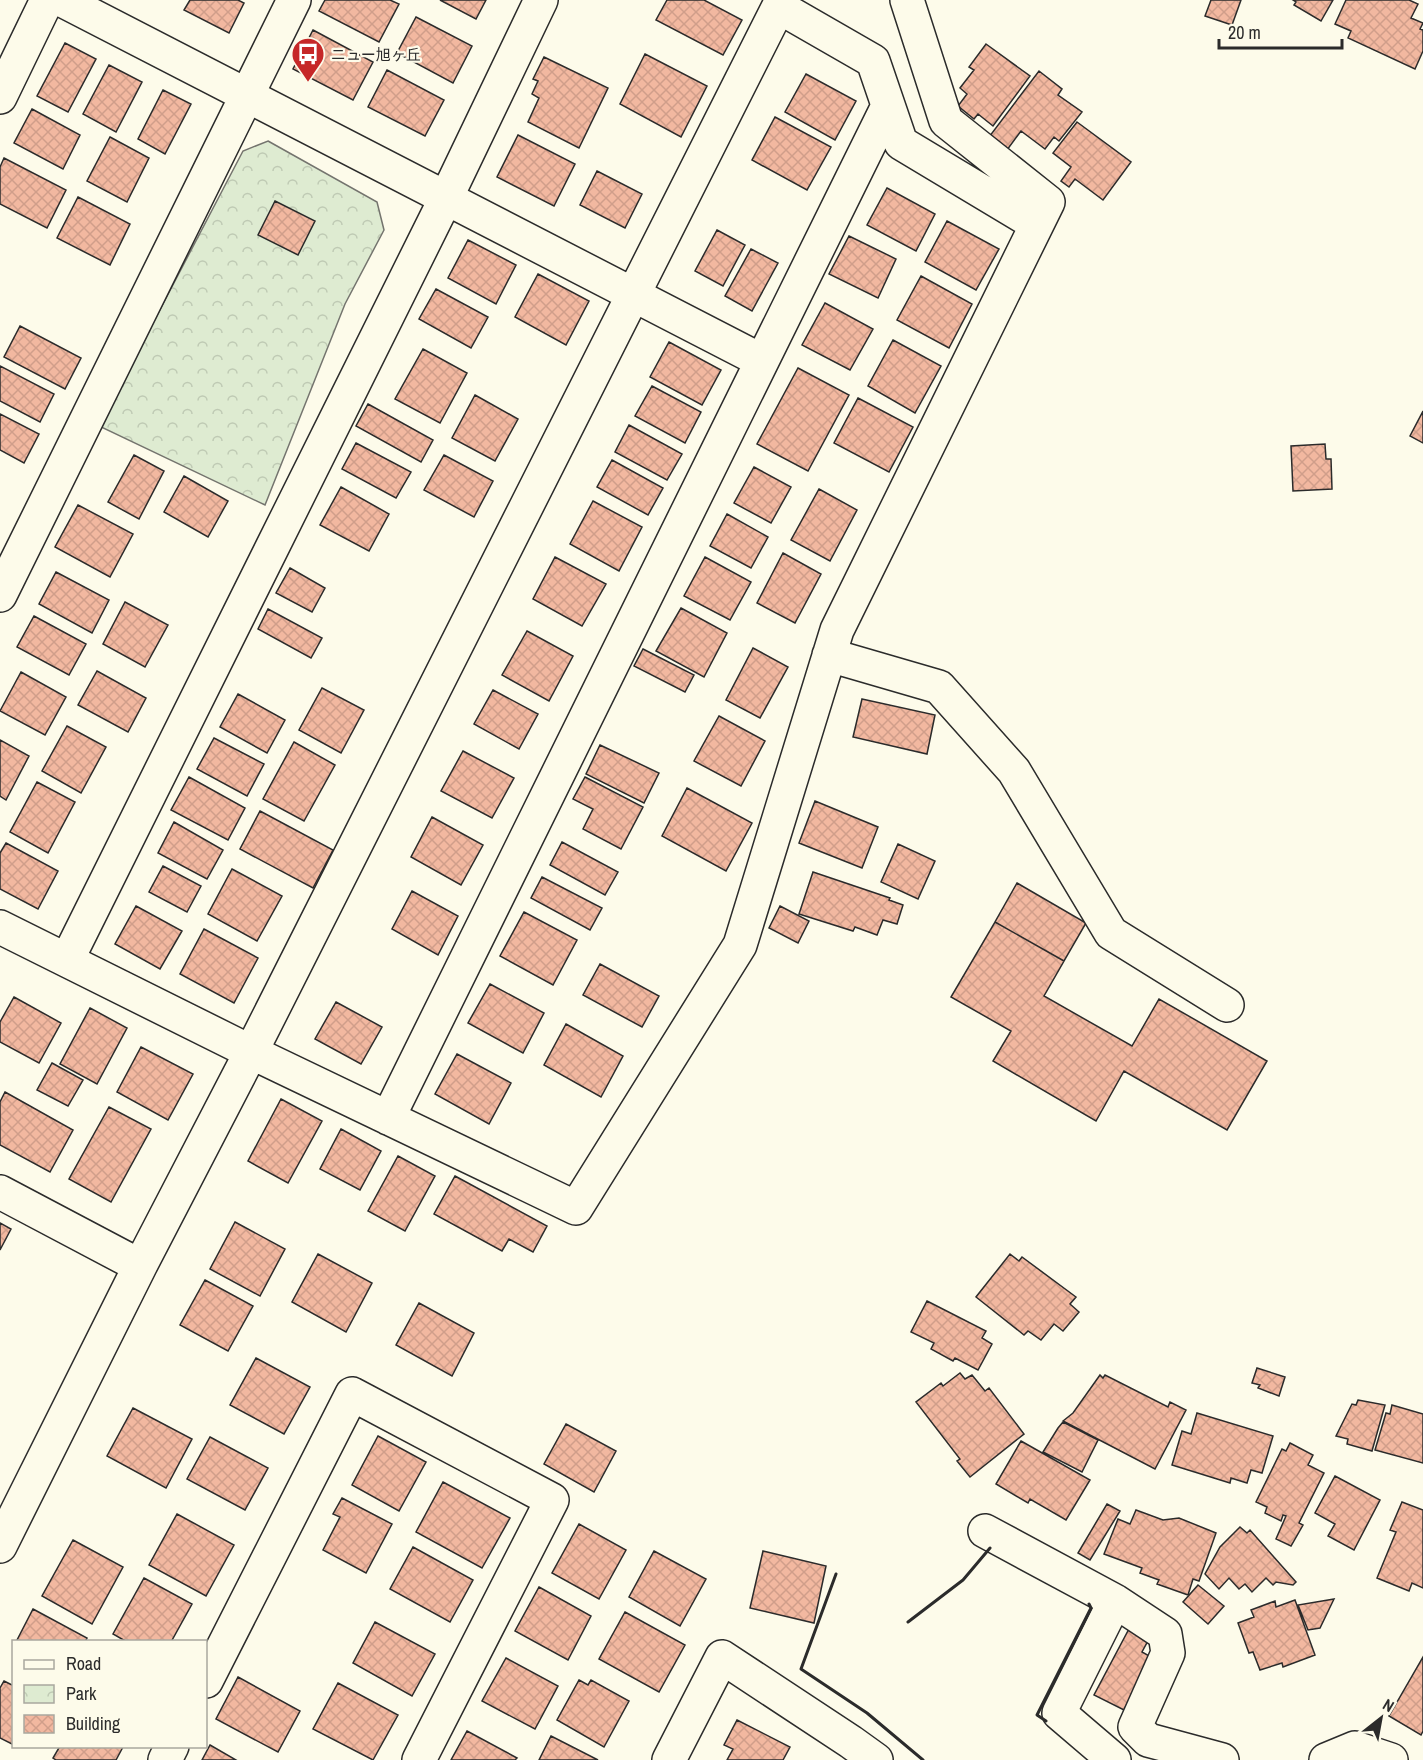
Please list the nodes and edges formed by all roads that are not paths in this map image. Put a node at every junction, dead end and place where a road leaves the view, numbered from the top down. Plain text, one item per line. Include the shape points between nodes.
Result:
1 (47, 0) edge
2 (62, 0) edge
3 (294, 0) edge
4 (541, 0) edge
5 (907, 0) edge
6 (780, 4) edge
7 (247, 96) junction
8 (0, 97) edge
9 (888, 105) junction
10 (446, 198) junction
11 (1036, 224) junction
12 (633, 294) junction
13 (762, 361) junction
14 (0, 596) edge
15 (829, 655) junction
16 (0, 927) edge
17 (67, 960) junction
18 (1227, 1005) dead end
19 (251, 1052) junction
20 (388, 1118) junction
21 (0, 1192) edge
22 (140, 1266) junction
23 (985, 1531) dead end
24 (0, 1546) edge
25 (1115, 1601) junction
26 (207, 1679) edge
27 (856, 1754) edge
28 (419, 1760) edge
29 (669, 1760) edge
30 (1114, 1760) edge
31 (1222, 1760) edge
32 (1326, 1760) edge
33 (1391, 1760) edge

1 - 8 street
2 - 7 street
3 - 7 street
4 - 10 street
5 - 11 street via 946,121 1048,202
6 - 9 street via 873,61
6 - 12 street
7 - 10 street
7 - 14 street
9 - 11 street via 901,143
9 - 13 street
10 - 12 street
10 - 17 street
11 - 15 street via 837,630
12 - 13 street
12 - 19 street
13 - 20 street
15 - 18 street via 939,687 1014,771 1111,933
15 - 20 street via 740,945 576,1208
16 - 17 street
17 - 19 street
19 - 20 street
19 - 22 street
21 - 22 street
22 - 24 street
23 - 25 street
25 - 30 street via 1059,1713
25 - 31 street via 1165,1634 1168,1653 1135,1727 1148,1740
26 - 28 street via 352,1395 552,1500
27 - 29 street via 722,1657
32 - 33 street via 1355,1748

